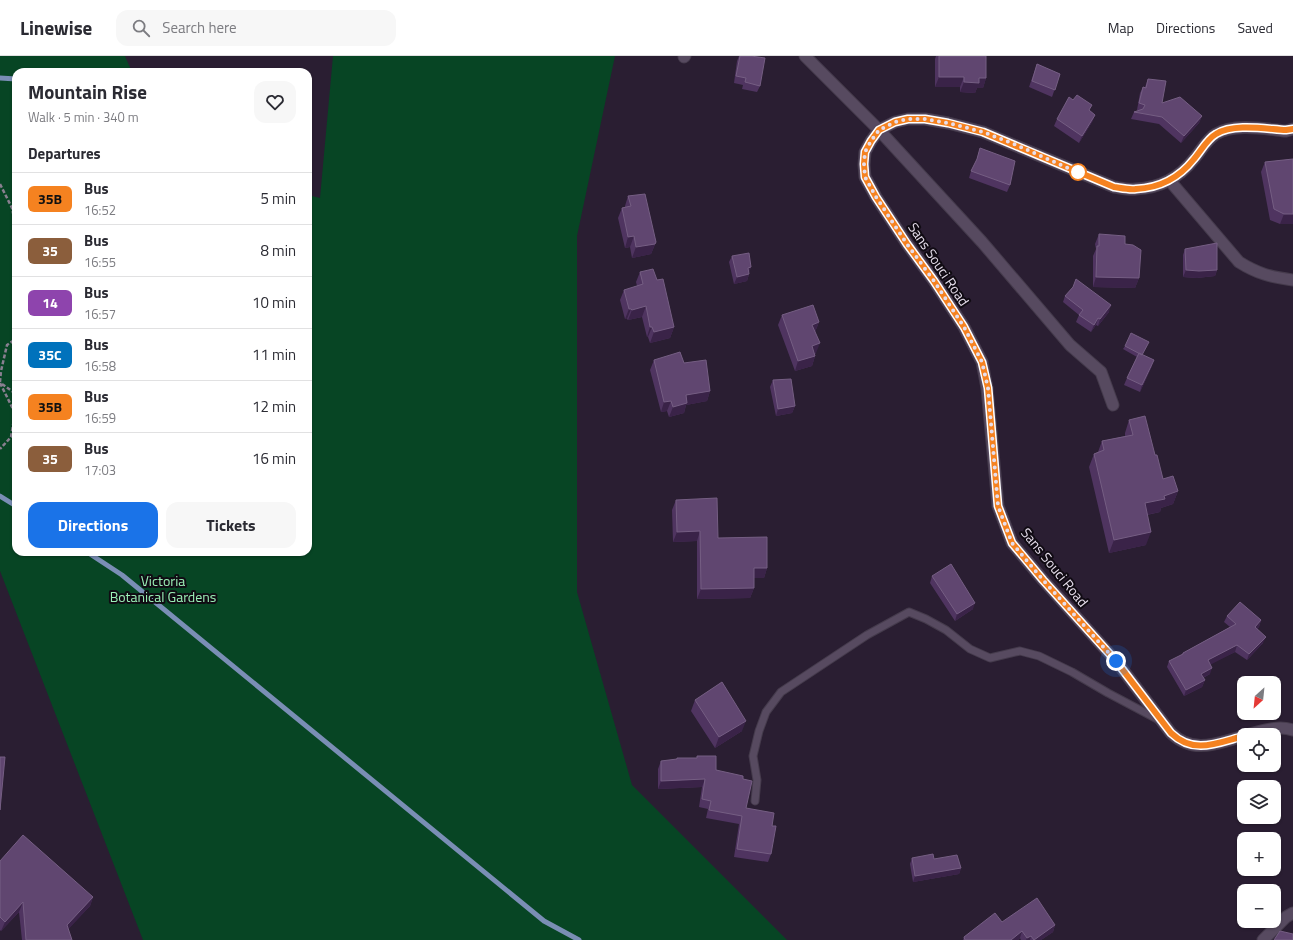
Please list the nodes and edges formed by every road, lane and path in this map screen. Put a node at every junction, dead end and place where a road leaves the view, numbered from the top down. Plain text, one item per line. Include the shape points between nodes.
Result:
1 (804, 56) edge
2 (1293, 129) edge
3 (879, 130) junction
4 (1170, 181) junction
5 (0, 184) edge
6 (12, 208) edge
7 (1293, 280) edge
8 (12, 342) edge
9 (0, 382) edge
10 (12, 391) edge
11 (1113, 405) dead end
12 (12, 407) edge
13 (12, 431) edge
14 (0, 449) edge
15 (1164, 723) junction
16 (1281, 729) edge
17 (1293, 730) edge
18 (1237, 737) edge
19 (755, 801) dead end
20 (1293, 913) edge
21 (1263, 940) edge

1 - 3 main road
2 - 4 main road via 1239,128 1216,134 1207,141 1193,161
3 - 4 main road via 908,119 948,123 983,132 1114,187 1135,190
3 - 11 main road via 982,242 1070,345 1101,372
3 - 15 main road, Sans Souci Road via 865,152 865,177 964,327 982,362 988,388 998,506 1012,543 1116,661
4 - 7 main road via 1240,262 1254,271 1275,278
5 - 6 path
8 - 9 path via 7,345
10 - 12 path via 0,383
13 - 14 path via 11,437
15 - 18 main road, Sans Souci Road via 1178,740 1195,746
15 - 19 lane via 1039,656 1020,651 990,658 970,649 946,630 909,612 781,692 766,712 753,756
16 - 17 main road, Sans Souci Road
20 - 21 main road

